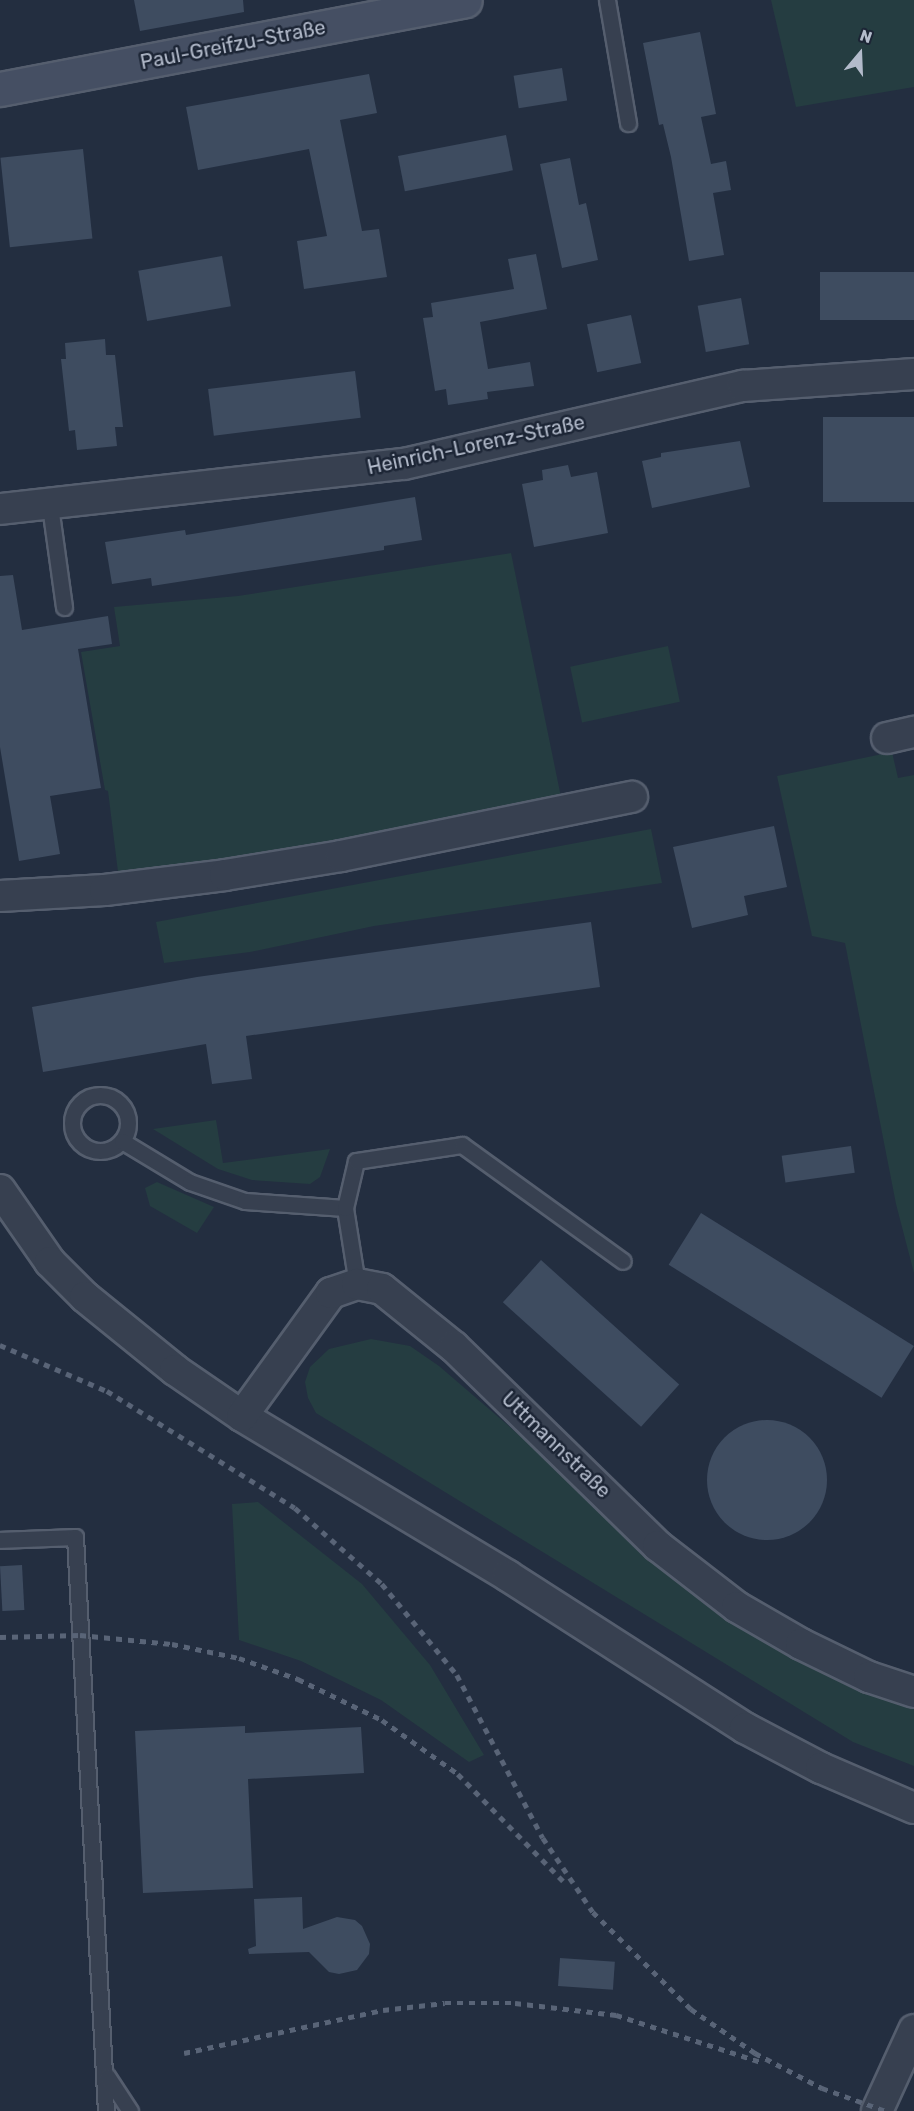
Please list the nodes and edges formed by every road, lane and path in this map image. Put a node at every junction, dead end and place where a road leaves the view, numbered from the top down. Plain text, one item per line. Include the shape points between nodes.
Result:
1 (465, 0) edge
2 (607, 0) edge
3 (0, 89) edge
4 (628, 123) dead end
5 (914, 374) edge
6 (50, 506) junction
7 (0, 509) edge
8 (64, 607) dead end
9 (632, 797) dead end
10 (0, 896) edge
11 (122, 1141) dead end
12 (0, 1190) edge
13 (345, 1208) junction
14 (623, 1261) dead end
15 (357, 1284) junction
16 (242, 1416) junction
17 (0, 1540) edge
18 (914, 1692) edge
19 (914, 1808) edge
20 (914, 2030) edge
21 (104, 2069) junction
22 (106, 2111) edge
23 (130, 2111) edge
24 (878, 2111) edge

1 - 3 main road, Paul-Greifzu-Straße
2 - 4 lane
5 - 6 street, Heinrich-Lorenz-Straße via 743,386 404,464
6 - 7 street, Heinrich-Lorenz-Straße
6 - 8 lane
9 - 10 street via 341,856 225,875 105,890
11 - 13 lane via 190,1182 245,1201
12 - 16 street via 50,1262 85,1297 174,1370
13 - 14 lane via 356,1161 462,1145
13 - 15 lane
15 - 16 street via 331,1293 318,1306
15 - 18 street, Uttmannstraße via 382,1289 397,1298 454,1347 658,1546 737,1607 869,1677
16 - 19 street via 508,1576 745,1728 821,1768
17 - 21 lane via 75,1537
20 - 24 street
21 - 22 lane
21 - 23 lane via 117,2096

